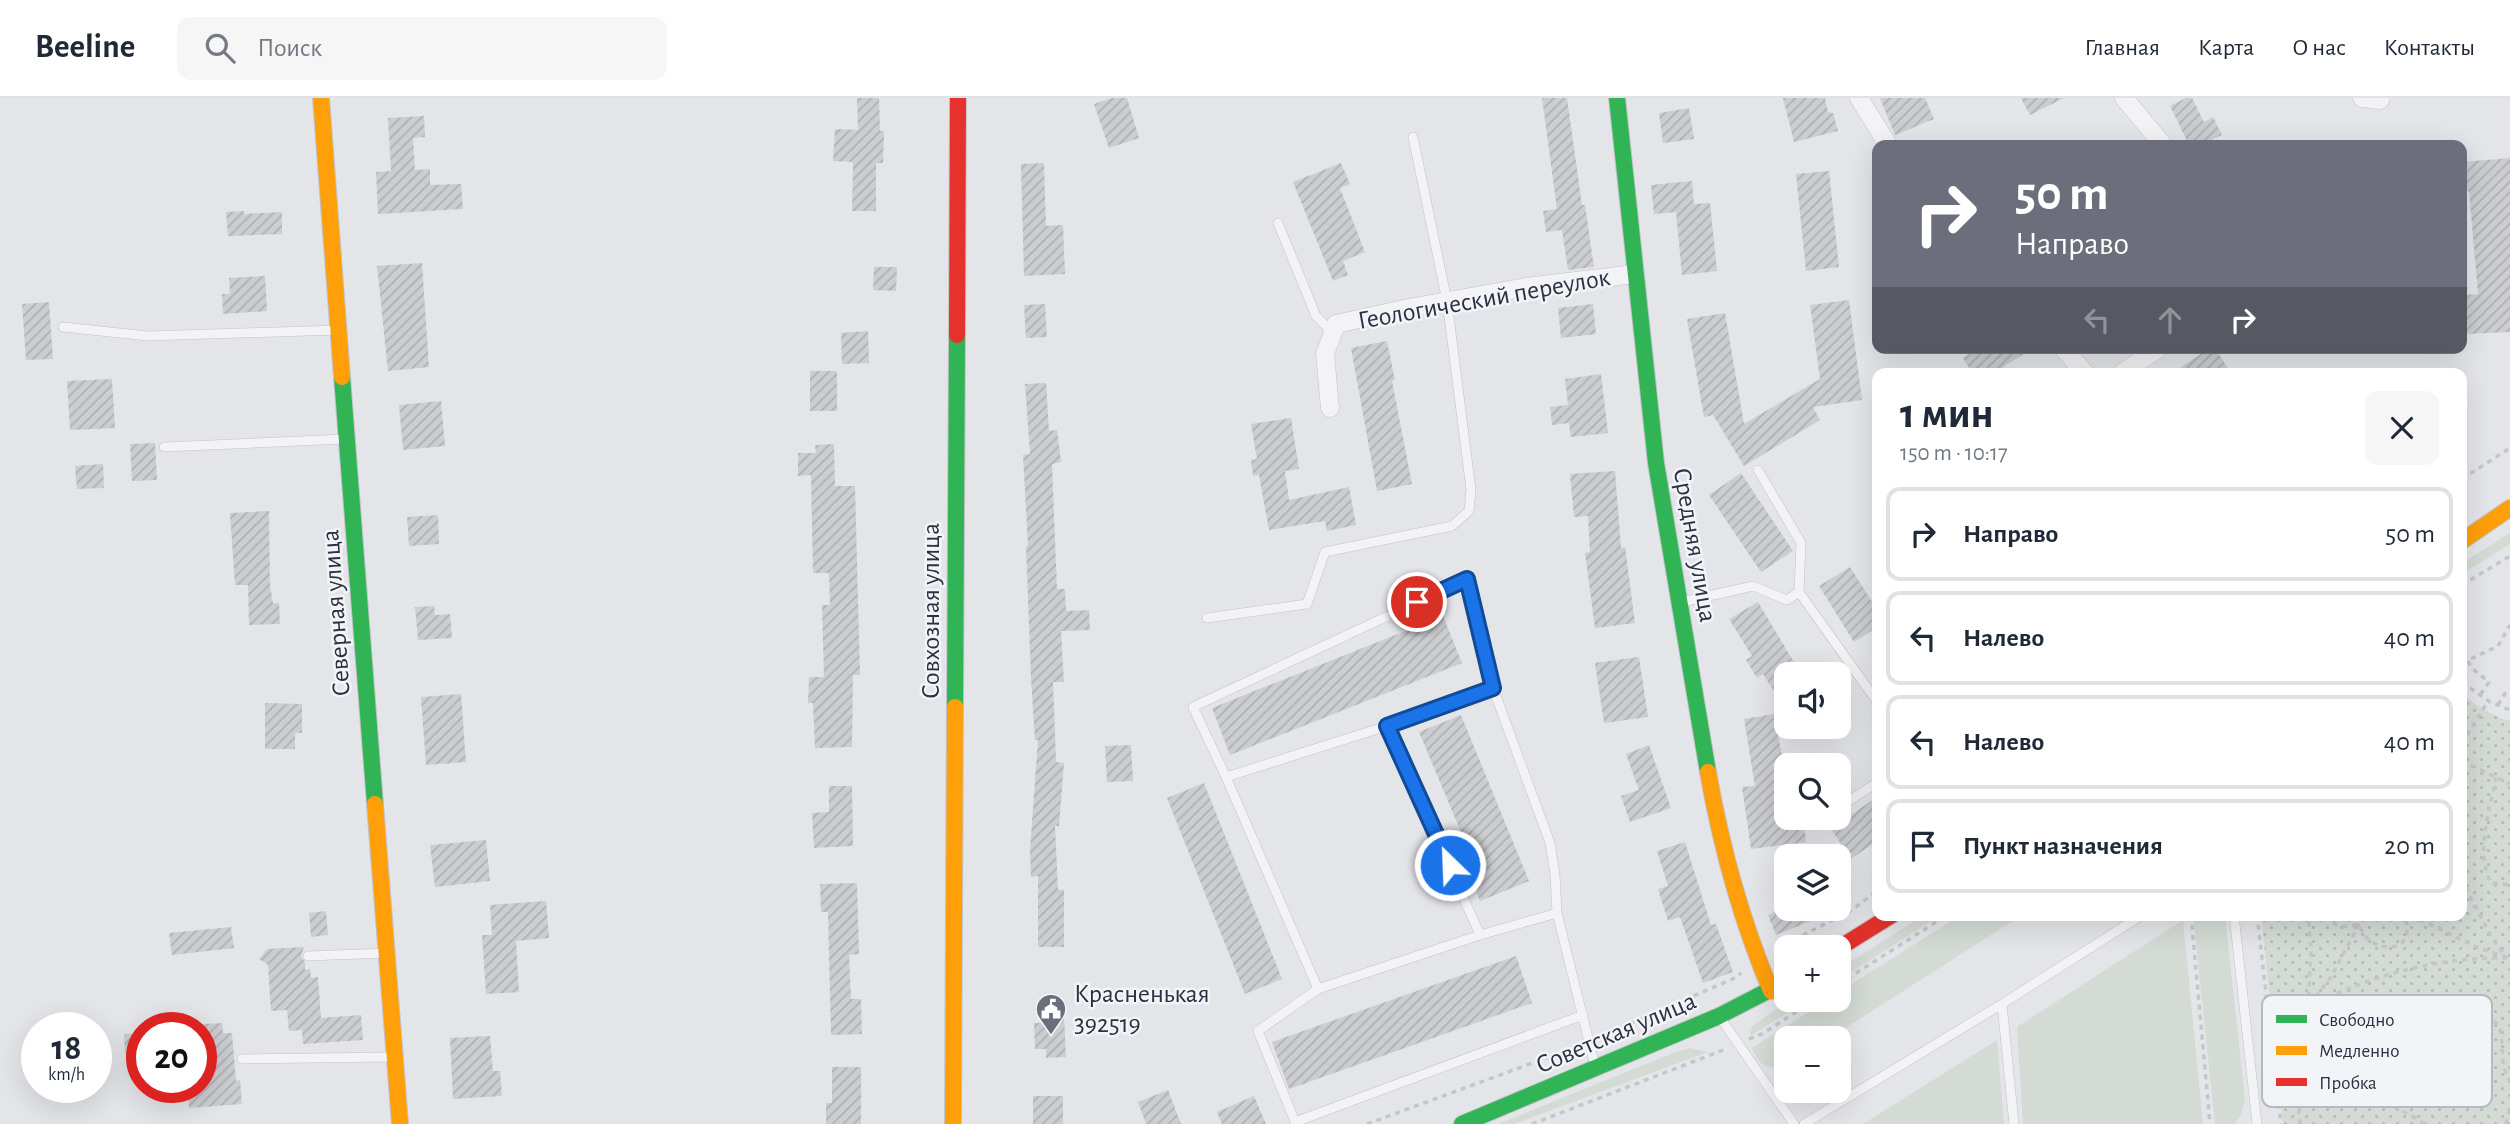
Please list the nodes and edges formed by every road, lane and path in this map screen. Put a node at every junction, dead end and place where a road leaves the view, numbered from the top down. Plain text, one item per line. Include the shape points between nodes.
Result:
1 (321, 98) edge
2 (958, 98) edge
3 (1617, 98) edge
4 (1859, 98) edge
5 (2124, 98) edge
6 (1413, 137) dead end
7 (1885, 140) edge
8 (2159, 140) edge
9 (1278, 223) dead end
10 (1635, 274) junction
11 (1447, 301) junction
12 (63, 327) dead end
13 (338, 330) junction
14 (1333, 333) junction
15 (2068, 354) edge
16 (2150, 354) edge
17 (2081, 368) edge
18 (2129, 368) edge
19 (1330, 408) dead end
20 (347, 439) junction
21 (164, 447) dead end
22 (2510, 448) edge
23 (1758, 470) dead end
24 (2467, 476) edge
25 (2510, 508) edge
26 (2467, 538) edge
27 (2510, 556) edge
28 (2467, 582) edge
29 (1799, 592) junction
30 (1680, 603) junction
31 (1207, 618) dead end
32 (2510, 625) edge
33 (2467, 661) edge
34 (2467, 664) edge
35 (2467, 686) edge
36 (1493, 688) junction
37 (2510, 694) edge
38 (1872, 695) edge
39 (2480, 695) junction
40 (2488, 701) junction
41 (2498, 705) junction
42 (2510, 710) edge
43 (1387, 726) junction
44 (2467, 736) edge
45 (2467, 763) edge
46 (1226, 776) junction
47 (2496, 777) junction
48 (2510, 784) edge
49 (1872, 786) edge
50 (1851, 800) edge
51 (2510, 885) edge
52 (2467, 890) edge
53 (1872, 895) edge
54 (1557, 913) junction
55 (1882, 921) edge
56 (1938, 921) edge
57 (2133, 921) edge
58 (2192, 921) edge
59 (2235, 921) edge
60 (2258, 921) edge
61 (2309, 921) edge
62 (2330, 921) edge
63 (2360, 921) edge
64 (2406, 921) edge
65 (2423, 921) edge
66 (2358, 924) junction
67 (1480, 935) junction
68 (1851, 941) edge
69 (387, 953) junction
70 (308, 956) dead end
71 (1757, 958) junction
72 (2508, 958) edge
73 (1851, 976) edge
74 (1318, 989) junction
75 (1774, 989) edge
76 (1771, 991) junction
77 (2266, 995) edge
78 (2309, 995) edge
79 (2317, 995) edge
80 (2331, 995) edge
81 (2002, 1004) junction
82 (1796, 1012) edge
83 (1583, 1015) junction
84 (1719, 1016) junction
85 (2492, 1020) edge
86 (1589, 1042) junction
87 (1738, 1045) junction
88 (395, 1056) junction
89 (242, 1059) dead end
90 (2492, 1067) edge
91 (1595, 1068) junction
92 (2510, 1080) edge
93 (2492, 1090) edge
94 (2510, 1105) edge
95 (2395, 1107) edge
96 (1295, 1123) edge
97 (400, 1124) edge
98 (953, 1124) edge
99 (1367, 1124) edge
100 (1462, 1124) edge
101 (1532, 1124) edge
102 (1794, 1124) edge
103 (1804, 1124) edge
104 (2014, 1124) edge
105 (2210, 1124) edge
106 (2257, 1124) edge
107 (2424, 1124) edge
108 (2506, 1124) edge

1 - 13 street, Северная улица
2 - 98 street, Совхозная улица
3 - 10 street, Средняя улица
4 - 7 street
5 - 8 street
6 - 11 lane
9 - 14 lane via 1317,316
10 - 11 street, Геологический переулок
10 - 30 street, Средняя улица via 1656,463
11 - 14 street, Геологический переулок via 1336,324
11 - 31 lane via 1471,490 1469,511 1452,526 1325,552 1307,604
12 - 13 lane via 148,336
13 - 20 street, Северная улица
14 - 19 street, Геологический переулок via 1325,354
15 - 17 street
16 - 18 street
20 - 21 lane
20 - 69 street, Северная улица
22 - 24 path
23 - 29 lane via 1801,543
25 - 26 street
27 - 28 path
29 - 30 lane via 1787,600 1753,586
29 - 38 lane
30 - 71 street, Средняя улица via 1716,819
32 - 33 path via 2498,646
34 - 39 path via 2489,682
35 - 39 path
36 - 43 lane
36 - 46 lane via 1467,579 1193,706
36 - 54 lane via 1550,843
37 - 41 path via 2506,692
39 - 40 path
40 - 41 path
40 - 44 path
41 - 42 path
43 - 46 lane
43 - 67 lane
45 - 47 path
46 - 74 lane
47 - 48 path
47 - 51 path via 2483,853 2491,883
49 - 50 lane
52 - 72 path
53 - 71 path via 1852,910
54 - 67 lane
54 - 83 lane
55 - 68 street
56 - 73 path
57 - 81 lane
58 - 105 path
59 - 106 lane
60 - 77 path
61 - 78 path
62 - 66 path via 2345,928
63 - 66 path
64 - 66 path via 2406,938 2390,947 2379,947
65 - 72 path
66 - 79 path
67 - 74 lane
69 - 70 lane
69 - 88 street, Северная улица
71 - 76 street, Средняя улица
71 - 86 path via 1737,977
72 - 80 path via 2414,967
74 - 96 lane via 1258,1031
75 - 76 street, Советская улица
76 - 84 street, Советская улица
81 - 103 lane
81 - 104 lane
82 - 87 path
83 - 86 lane
83 - 96 lane
84 - 87 lane
84 - 91 street, Советская улица
85 - 92 path via 2506,1029 2504,1062
86 - 91 lane
86 - 99 path
87 - 101 path
87 - 102 lane
88 - 89 lane
88 - 97 street, Северная улица
90 - 93 path via 2496,1073
91 - 100 street, Советская улица
94 - 108 path
95 - 107 path

